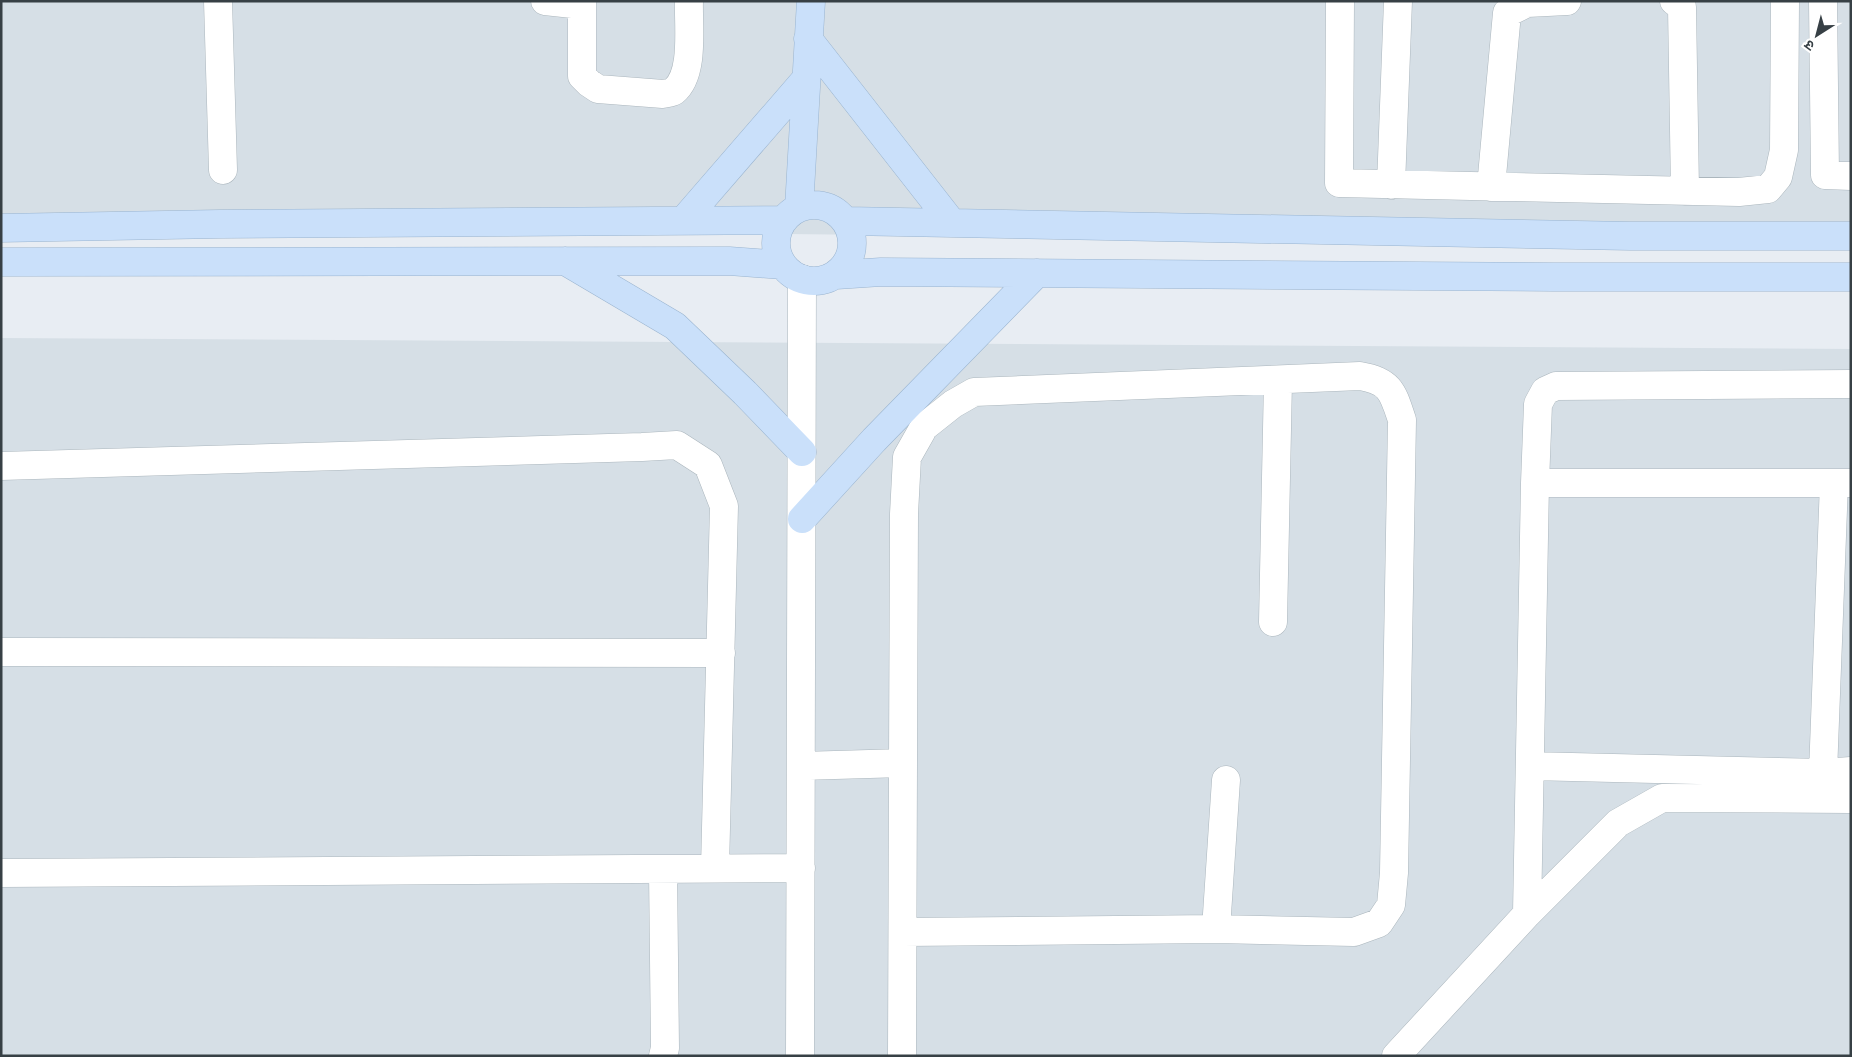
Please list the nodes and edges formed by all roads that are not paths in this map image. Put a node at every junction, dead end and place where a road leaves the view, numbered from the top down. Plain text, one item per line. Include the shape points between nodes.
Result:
1 (218, 1) edge
2 (545, 1) edge
3 (689, 1) edge
4 (811, 1) edge
5 (1340, 1) edge
6 (1398, 1) edge
7 (1567, 1) edge
8 (1674, 1) edge
9 (1786, 1) edge
10 (1823, 1) edge
11 (582, 3) edge
12 (808, 39) junction
13 (806, 79) junction
14 (223, 170) dead end
15 (1851, 176) edge
16 (1391, 185) junction
17 (1491, 187) junction
18 (1685, 191) junction
19 (792, 214) junction
20 (683, 220) junction
21 (846, 221) junction
22 (952, 223) junction
23 (1, 228) edge
24 (1851, 236) edge
25 (565, 261) junction
26 (1, 262) edge
27 (792, 272) junction
28 (1037, 273) junction
29 (836, 275) junction
30 (1851, 277) edge
31 (1278, 381) junction
32 (1851, 384) edge
33 (802, 452) junction
34 (1, 466) edge
35 (1535, 483) junction
36 (1842, 483) edge
37 (802, 519) junction
38 (1273, 622) dead end
39 (1, 652) edge
40 (720, 653) junction
41 (903, 763) junction
42 (801, 766) junction
43 (1530, 766) junction
44 (1851, 771) edge
45 (1823, 773) junction
46 (1226, 780) dead end
47 (1851, 798) edge
48 (663, 868) junction
49 (715, 868) junction
50 (801, 868) junction
51 (1, 873) edge
52 (1527, 914) junction
53 (1216, 929) junction
54 (902, 932) junction
55 (664, 1056) edge
56 (800, 1056) edge
57 (902, 1056) edge
58 (1396, 1056) edge

1 - 14 street
2 - 11 street
3 - 11 street via 688,65 683,80 673,92 663,94 598,89 582,76
4 - 12 main road
5 - 16 street via 1339,183
6 - 16 street
7 - 17 street via 1527,3 1507,12
8 - 18 street via 1682,7
9 - 18 street via 1784,150 1778,177 1768,189
10 - 15 street via 1825,175
12 - 13 main road
12 - 22 main road
13 - 19 main road
13 - 20 main road
16 - 17 street
17 - 18 street
19 - 20 main road
19 - 21 main road via 810,205 820,205 830,208
19 - 27 main road via 778,230 776,242 778,254
20 - 23 main road
21 - 22 main road
21 - 29 main road via 852,235 852,250
22 - 24 main road via 1621,236
25 - 26 main road
25 - 27 main road via 729,260
25 - 33 main road via 675,326
27 - 29 main road via 813,282
27 - 33 street
28 - 29 main road via 880,272
28 - 30 main road
28 - 37 main road via 874,440
31 - 38 street
31 - 41 street via 974,392 953,404 924,428 907,456
31 - 53 street via 1373,378 1391,390 1402,420 1391,905 1379,923 1354,932
32 - 35 street via 1556,386 1545,391 1538,404
33 - 37 street
34 - 40 street via 676,445 708,465 724,506
35 - 36 street
35 - 43 street
36 - 45 street
37 - 42 street
39 - 40 street
40 - 49 street
41 - 42 street
41 - 54 street
42 - 50 street
43 - 45 street
43 - 52 street
44 - 45 street
46 - 53 street
47 - 52 street via 1662,798 1618,823
48 - 49 street
48 - 51 street
48 - 55 street
49 - 50 street
50 - 56 street
52 - 58 street
53 - 54 street
54 - 57 street

